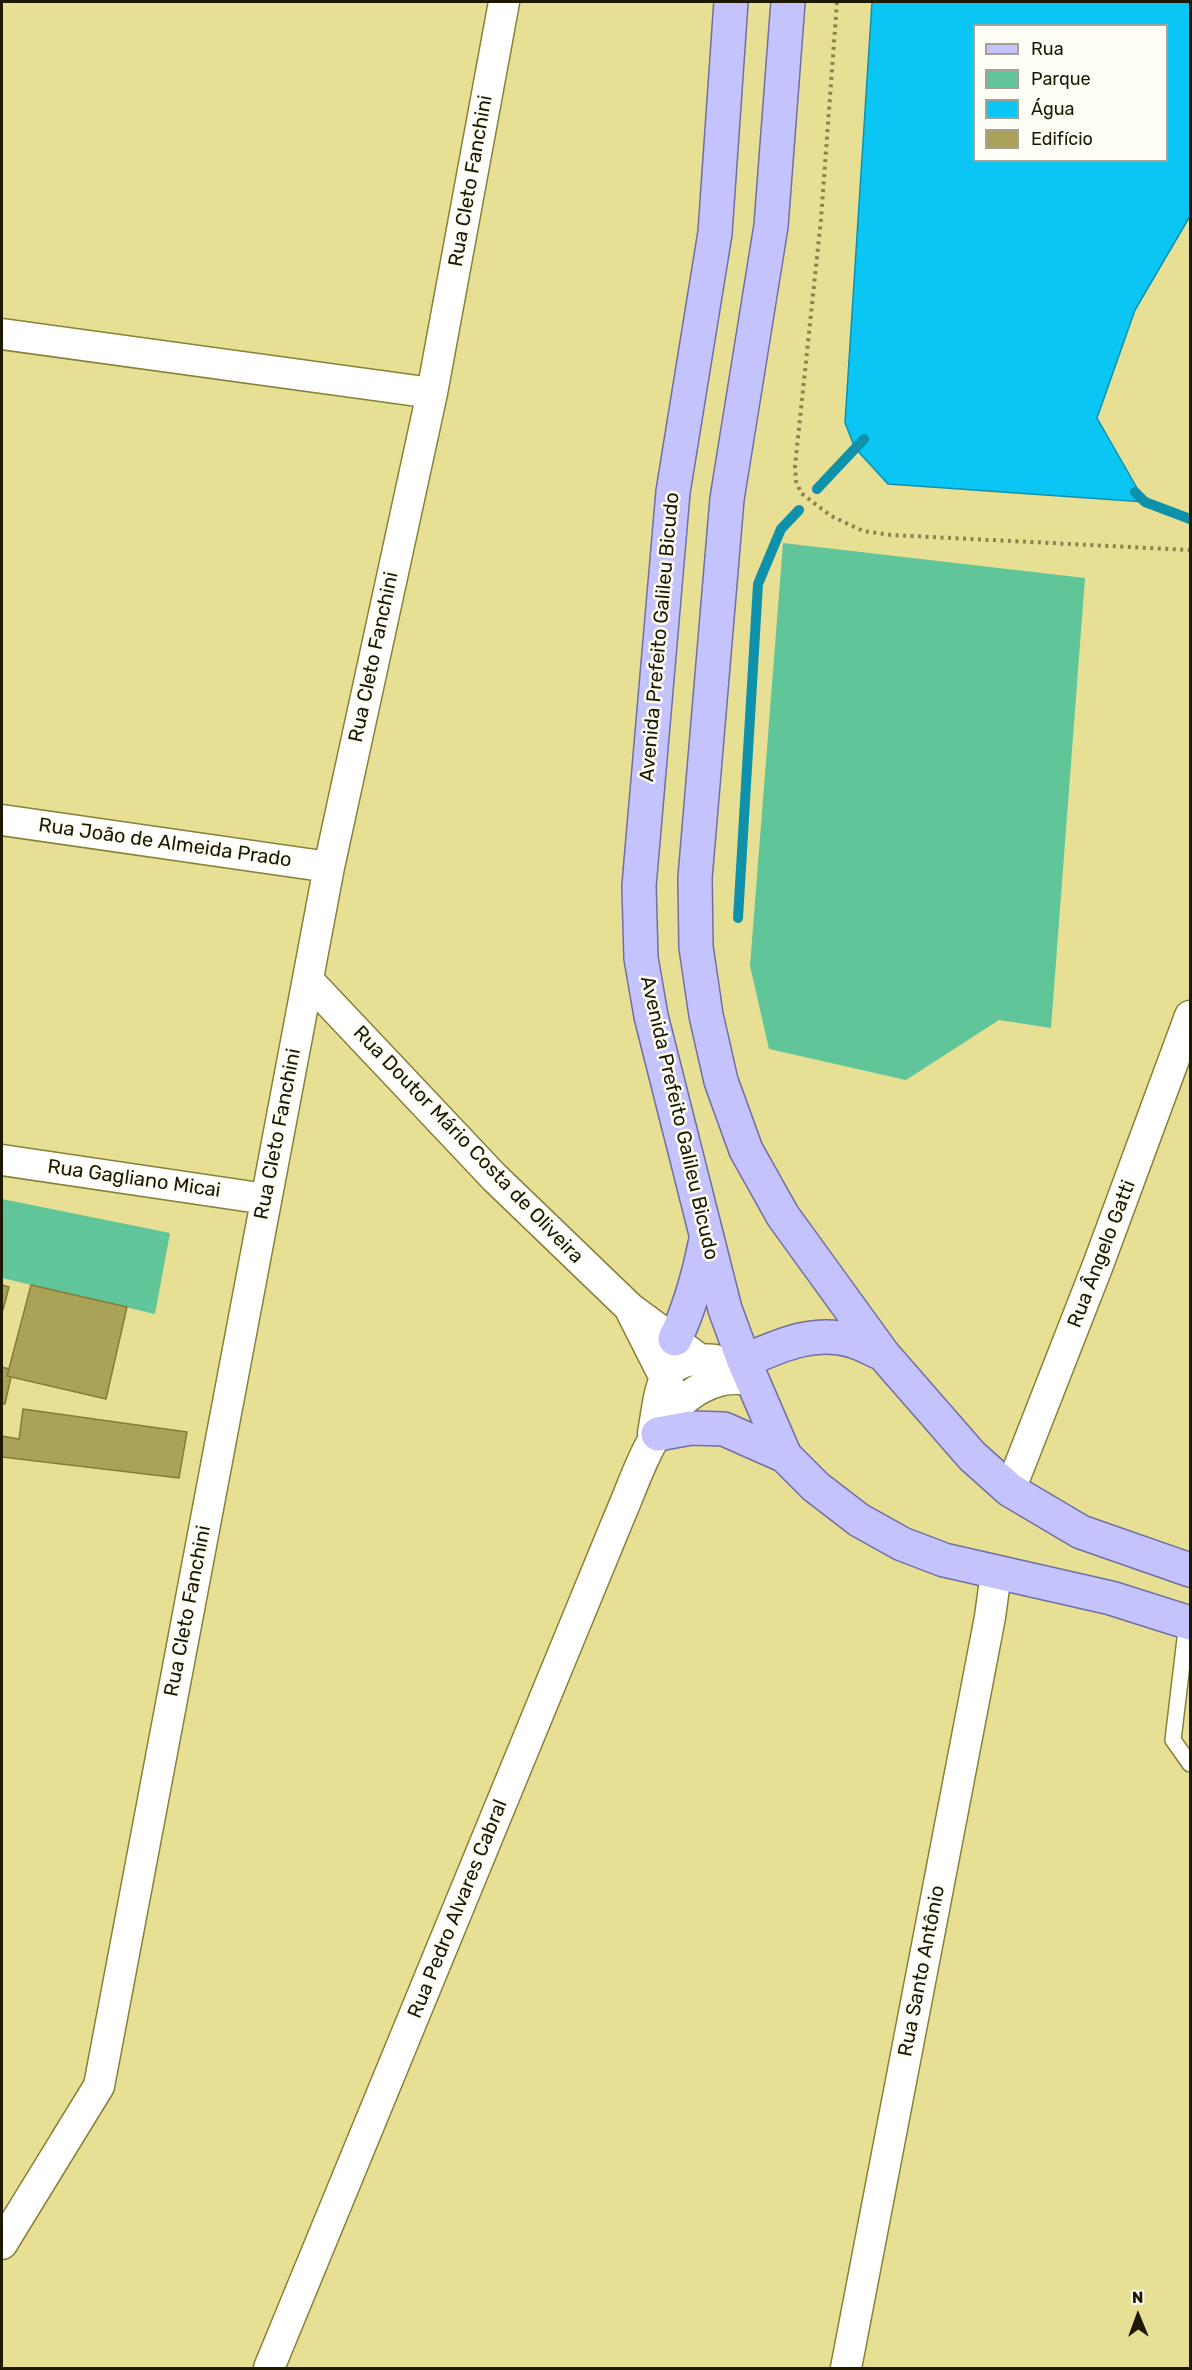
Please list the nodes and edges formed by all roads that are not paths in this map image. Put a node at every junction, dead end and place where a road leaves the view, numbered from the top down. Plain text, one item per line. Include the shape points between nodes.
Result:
1 (504, 2) edge
2 (731, 2) edge
3 (788, 2) edge
4 (2, 334) edge
5 (432, 393) junction
6 (2, 820) edge
7 (328, 867) junction
8 (308, 980) junction
9 (1191, 1016) edge
10 (2, 1160) edge
11 (266, 1199) junction
12 (706, 1237) junction
13 (630, 1308) junction
14 (687, 1348) junction
15 (883, 1354) junction
16 (748, 1370) junction
17 (664, 1378) junction
18 (685, 1417) junction
19 (653, 1442) junction
20 (785, 1456) junction
21 (1010, 1490) junction
22 (1191, 1570) edge
23 (996, 1573) junction
24 (1189, 1622) edge
25 (1191, 1764) edge
26 (2, 2244) edge
27 (269, 2368) edge
28 (846, 2368) edge

1 - 5 street, Rua Cleto Fanchini
2 - 12 main road, Avenida Prefeito Galileu Bicudo via 715,233 673,492 639,886 642,958 651,1016
3 - 15 main road via 771,226 727,499 696,878 696,946 721,1081 746,1150 783,1216
4 - 5 street
5 - 7 street, Rua Cleto Fanchini
6 - 7 street, Rua João de Almeida Prado
7 - 8 street, Rua Cleto Fanchini
8 - 11 street, Rua Cleto Fanchini
8 - 13 street, Rua Doutor Mário Costa de Oliveira via 494,1177
9 - 21 street, Rua Ângelo Gatti
10 - 11 street, Rua Gagliano Micai
11 - 26 street, Rua Cleto Fanchini via 99,2086
12 - 14 main road via 687,1316
12 - 16 main road, Avenida Prefeito Galileu Bicudo via 725,1310
13 - 14 street, Rua Doutor Mário Costa de Oliveira
13 - 17 street, Rua Doutor Mário Costa de Oliveira
14 - 16 street
14 - 17 street
15 - 16 main road via 852,1341 819,1337 791,1342
15 - 21 main road via 972,1456
16 - 18 street via 692,1393
16 - 20 main road, Avenida Prefeito Galileu Bicudo
17 - 18 street, Rua Doutor Mário Costa de Oliveira
17 - 19 street, Rua Pedro Alvares Cabral
18 - 19 main road
18 - 20 main road
19 - 27 street, Rua Pedro Alvares Cabral via 608,1542
20 - 23 main road, Avenida Prefeito Galileu Bicudo via 859,1520 902,1544
21 - 22 main road via 1081,1532
23 - 24 main road, Avenida Prefeito Galileu Bicudo via 1111,1598
23 - 28 street, Rua Santo Antônio
24 - 25 lane via 1173,1740

